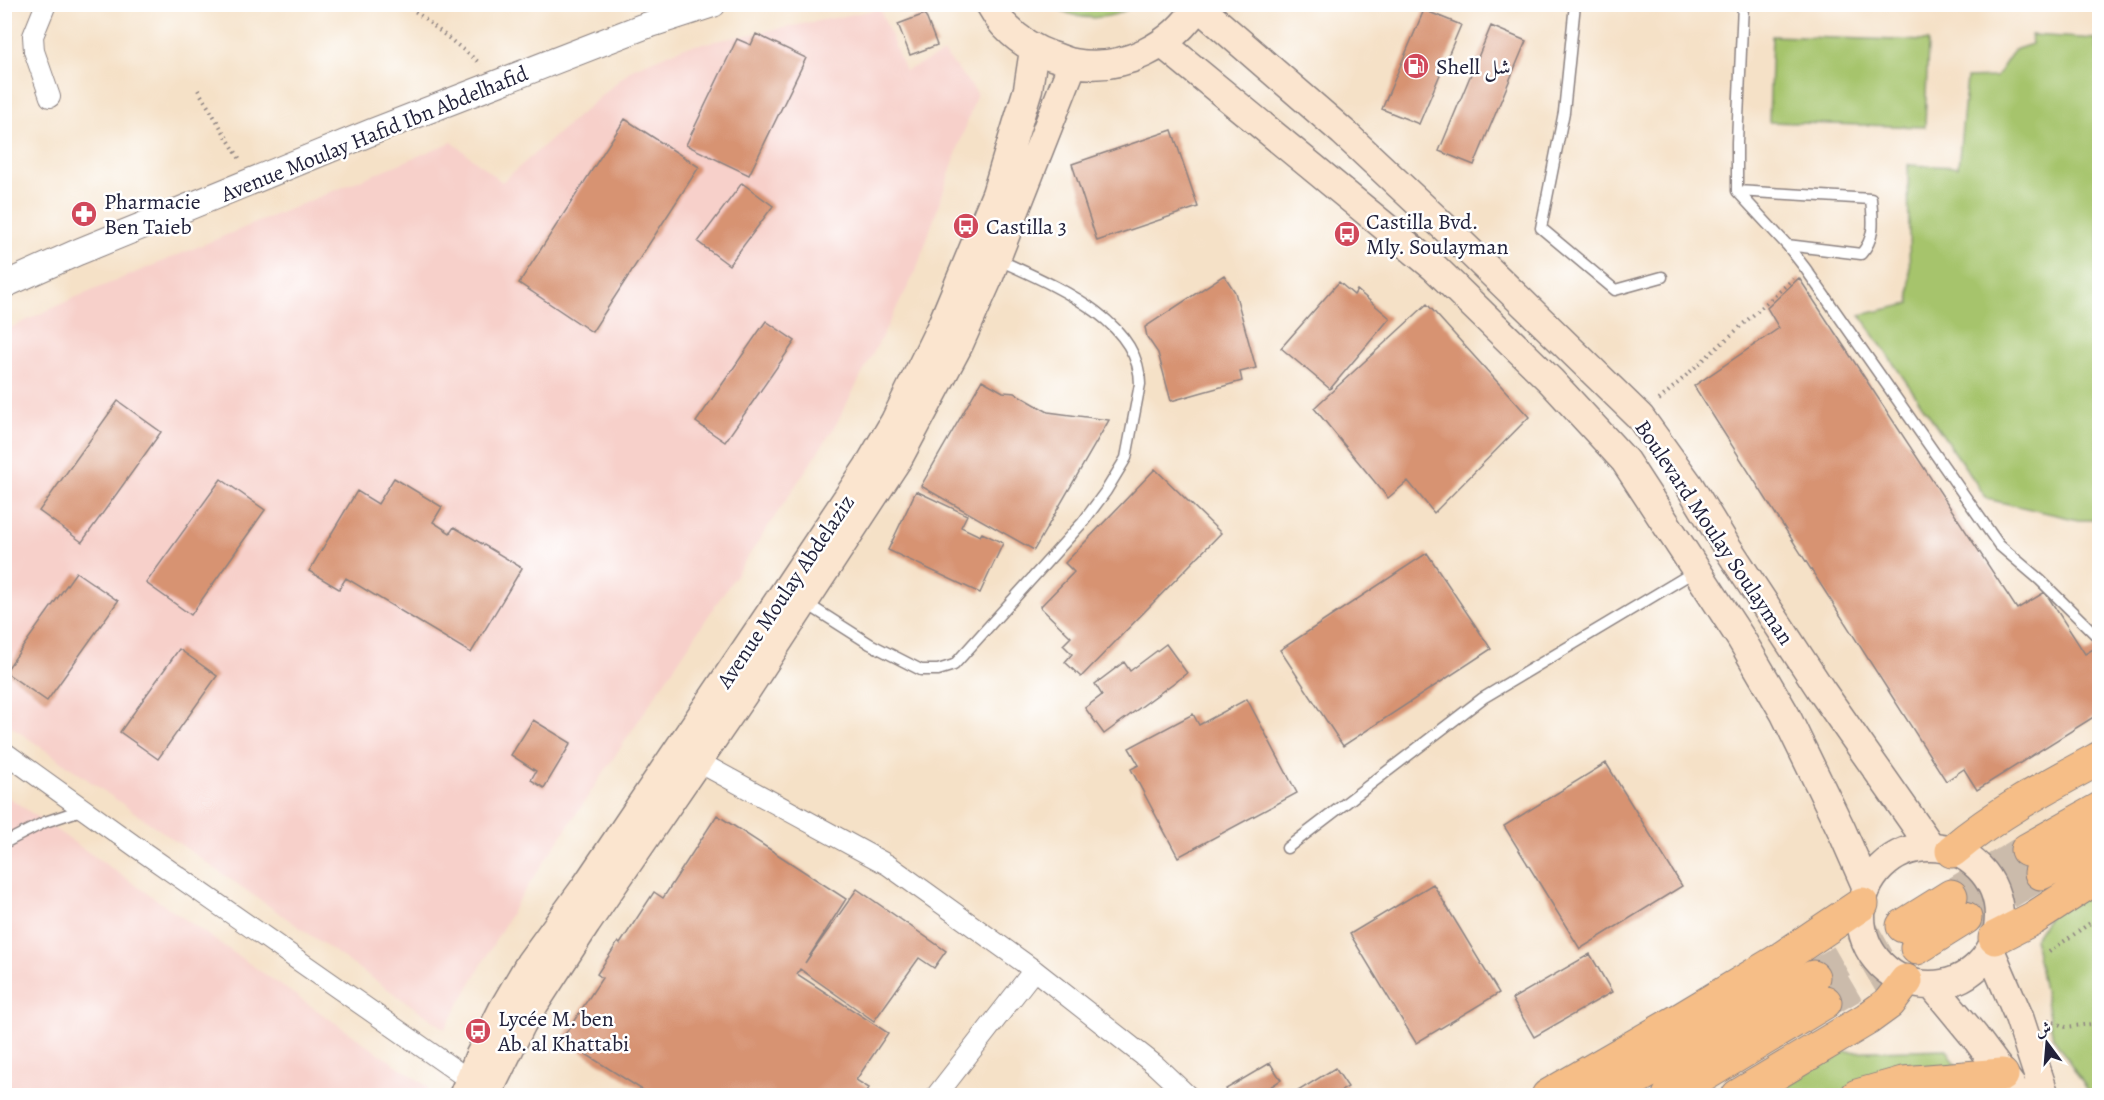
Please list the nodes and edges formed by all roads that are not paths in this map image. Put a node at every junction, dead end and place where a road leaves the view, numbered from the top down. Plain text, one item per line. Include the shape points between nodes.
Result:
1 (46, 4) edge
2 (713, 4) edge
3 (990, 4) edge
4 (1575, 4) edge
5 (1743, 4) edge
6 (1198, 5) edge
7 (1163, 44) junction
8 (1034, 50) junction
9 (1073, 63) junction
10 (50, 97) dead end
11 (1737, 191) junction
12 (1787, 245) junction
13 (996, 259) junction
14 (1662, 277) dead end
15 (4, 285) edge
16 (1697, 570) junction
17 (795, 596) junction
18 (2100, 639) edge
19 (711, 721) junction
20 (4, 752) edge
21 (2100, 759) edge
22 (698, 761) junction
23 (85, 809) junction
24 (2100, 809) edge
25 (4, 843) edge
26 (2100, 843) edge
27 (1287, 848) dead end
28 (1942, 849) junction
29 (2100, 875) edge
30 (1864, 896) junction
31 (1958, 907) tunnel mouth
32 (1910, 937) tunnel mouth
33 (1993, 944) junction
34 (1034, 970) junction
35 (1919, 983) junction
36 (2010, 1085) edge
37 (476, 1091) edge
38 (936, 1095) edge
39 (1188, 1095) edge
40 (1548, 1095) edge
41 (1606, 1095) edge
42 (1669, 1095) edge
43 (1738, 1095) edge
44 (1857, 1095) edge
45 (2045, 1095) edge

1 - 10 street via 33,36 34,51
2 - 15 street, Avenue Moulay Hafid Ibn Abdelhafid via 642,27 372,132
3 - 8 main road via 1005,27
4 - 14 lane via 1564,112 1541,228 1615,290
5 - 11 lane
6 - 7 main road
6 - 28 main road, Boulevard Moulay Soulayman via 1352,141 1640,417 1689,485 1827,700
7 - 9 main road via 1135,58 1105,64
7 - 16 main road, Boulevard Moulay Soulayman via 1434,267 1551,381 1625,461
8 - 9 main road
8 - 17 main road, Avenue Moulay Abdelaziz via 1028,89 996,194 920,373
9 - 13 main road, Avenue Moulay Abdelaziz
11 - 12 lane
11 - 12 lane via 1871,199 1870,244 1861,254
12 - 18 lane via 1999,545
13 - 17 main road, Avenue Moulay Abdelaziz via 959,344 899,457
13 - 17 lane via 1059,288 1125,337 1140,372 1126,458 1083,522 954,665 921,670 870,644
16 - 27 lane via 1483,698
16 - 30 main road, Boulevard Moulay Soulayman via 1785,714 1841,829
17 - 19 main road, Avenue Moulay Abdelaziz
19 - 22 main road, Avenue Moulay Abdelaziz
19 - 37 main road, Avenue Moulay Abdelaziz via 530,963 502,1009
20 - 23 street
21 - 28 highway
22 - 34 street via 888,865
22 - 37 main road, Avenue Moulay Abdelaziz
23 - 25 lane via 45,822
23 - 37 street
24 - 26 highway via 2034,862
28 - 30 main road via 1905,852 1882,866
28 - 33 main road via 1969,859 1992,885 1999,920
29 - 33 highway
30 - 35 main road via 1861,923 1875,958 1889,972
30 - 40 highway via 1757,973
31 - 32 highway
33 - 35 main road via 1979,964 1965,975 1949,982
33 - 45 main road
34 - 38 street
34 - 39 street
35 - 36 main road via 1975,1037
35 - 43 highway via 1867,1019
36 - 44 highway via 1903,1083
41 - 42 highway via 1819,990

